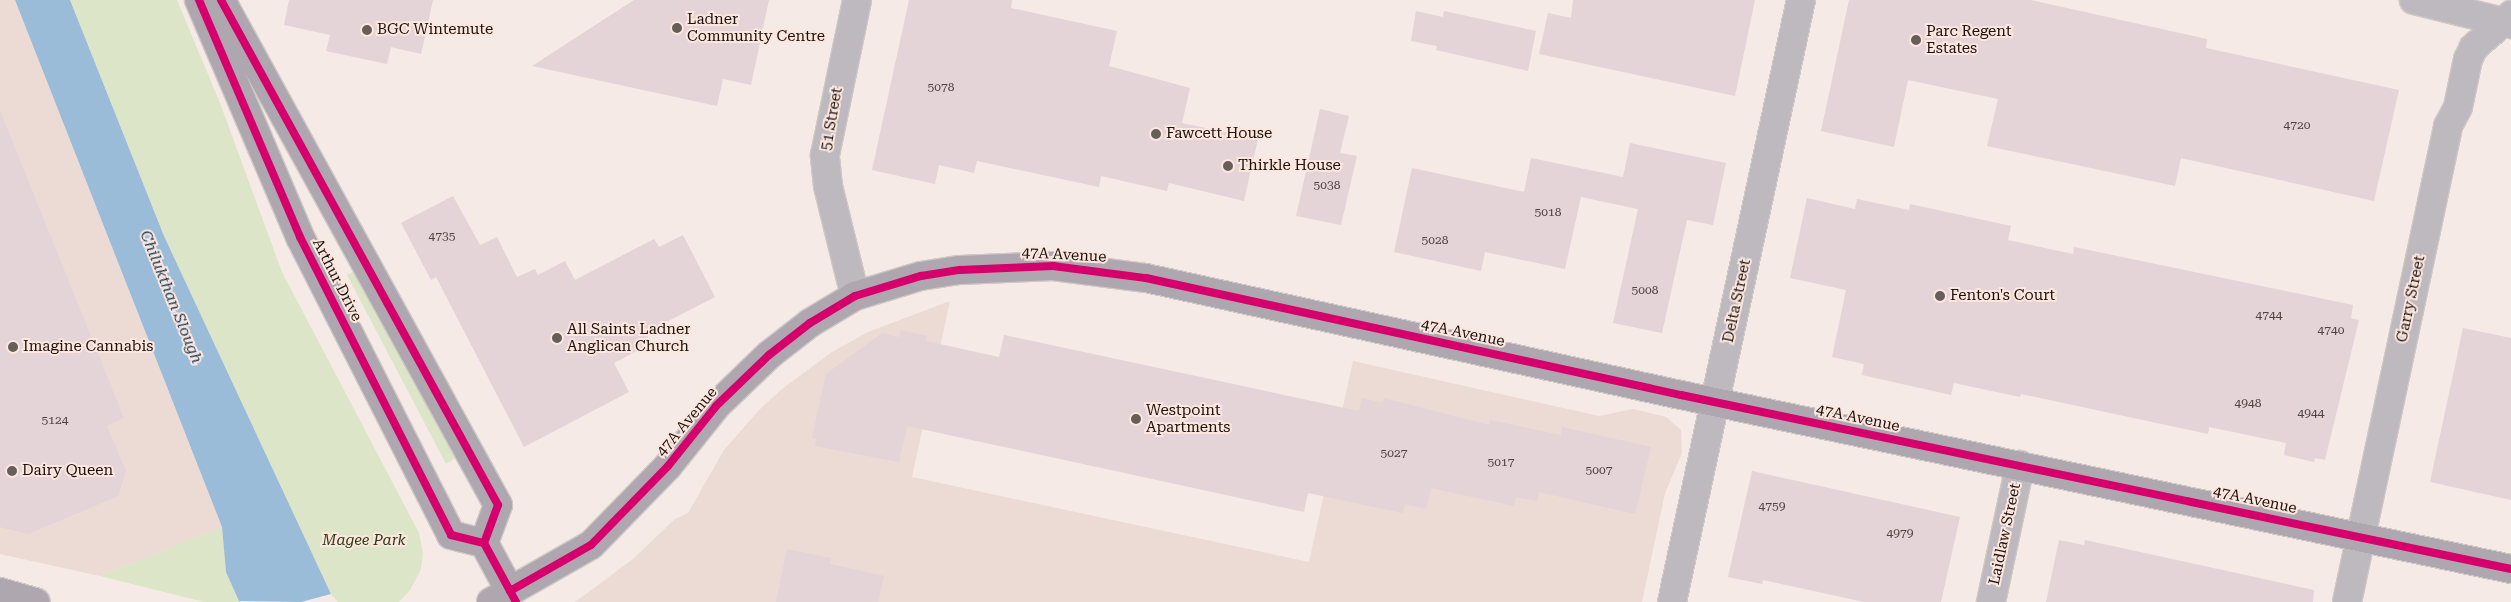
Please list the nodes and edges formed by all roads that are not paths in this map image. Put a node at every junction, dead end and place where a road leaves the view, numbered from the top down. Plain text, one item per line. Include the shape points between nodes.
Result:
1 (199, 0) edge
2 (221, 0) edge
3 (857, 0) edge
4 (1801, 0) edge
5 (2414, 0) edge
6 (2508, 20) edge
7 (855, 296) junction
8 (1715, 402) junction
9 (2020, 465) junction
10 (2360, 536) junction
11 (484, 542) junction
12 (2511, 569) edge
13 (0, 592) edge
14 (506, 598) edge
15 (36, 602) edge
16 (1672, 602) edge
17 (1991, 602) edge
18 (2347, 602) edge

1 - 11 main road, Arthur Drive via 300,237 451,535
2 - 11 main road via 498,505
3 - 7 street, 51 Street via 825,155 828,186
4 - 8 street, Delta Street
5 - 6 street
6 - 10 street, Garry Street via 2474,47 2468,59 2458,107 2448,126
7 - 8 main road, 47A Avenue via 915,278 960,270 1053,266 1100,270
7 - 14 main road, 47A Avenue via 810,323 769,355 716,406 668,466 591,545
8 - 9 main road, 47A Avenue
8 - 16 street, Delta Street
9 - 10 main road, 47A Avenue
9 - 17 street, Laidlaw Street
10 - 12 main road, 47A Avenue
10 - 18 street, Garry Street
11 - 14 main road
13 - 15 main road

